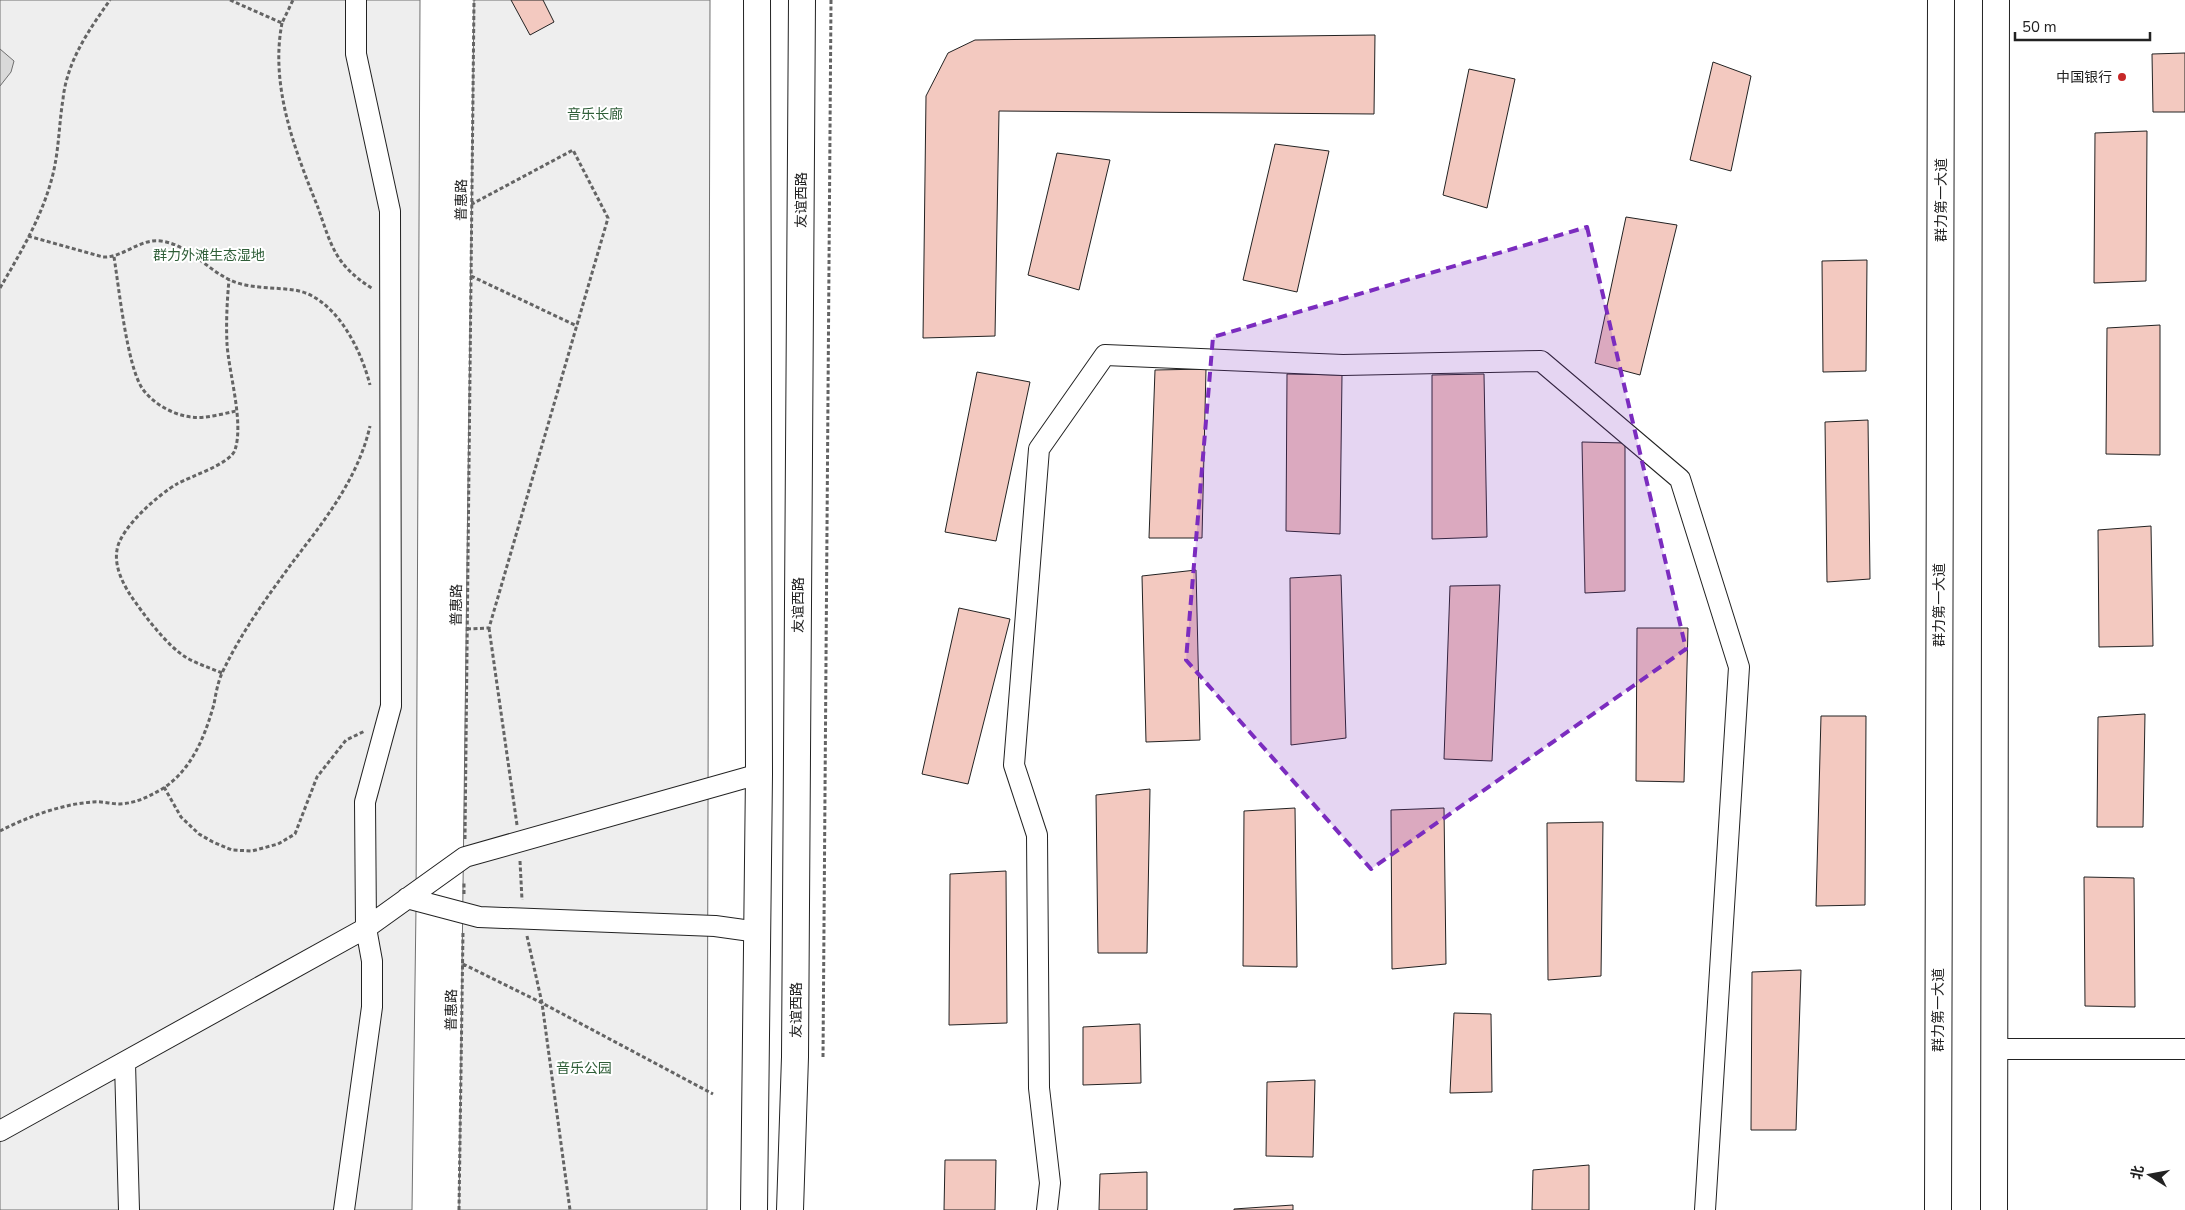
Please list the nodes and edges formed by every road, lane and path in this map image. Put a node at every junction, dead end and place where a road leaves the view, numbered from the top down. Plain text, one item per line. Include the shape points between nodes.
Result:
1 (110, 0) edge
2 (230, 0) edge
3 (294, 0) edge
4 (356, 0) edge
5 (474, 0) edge
6 (757, 0) edge
7 (802, 0) edge
8 (831, 0) edge
9 (1941, 0) edge
10 (1996, 0) edge
11 (282, 23) junction
12 (472, 204) junction
13 (28, 236) junction
14 (114, 257) junction
15 (471, 276) junction
16 (229, 280) junction
17 (0, 288) edge
18 (390, 300) junction
19 (577, 326) junction
20 (372, 393) dead end
21 (236, 411) junction
22 (372, 420) dead end
23 (467, 629) junction
24 (222, 673) junction
25 (387, 721) junction
26 (759, 774) junction
27 (164, 787) junction
28 (0, 831) edge
29 (465, 857) junction
30 (408, 898) junction
31 (463, 914) junction
32 (366, 928) junction
33 (758, 932) junction
34 (463, 964) junction
35 (2185, 1048) edge
36 (1994, 1049) junction
37 (823, 1057) dead end
38 (125, 1063) junction
39 (714, 1094) dead end
40 (0, 1131) edge
41 (129, 1210) edge
42 (344, 1210) edge
43 (459, 1210) edge
44 (754, 1210) edge
45 (790, 1210) edge
46 (1047, 1210) edge
47 (1705, 1210) edge
48 (1938, 1210) edge
49 (1994, 1210) edge

1 - 13 path via 72,62 63,97 60,137 52,174 44,204
2 - 11 path
3 - 11 path
4 - 18 street via 356,54 390,211
5 - 12 path, 普惠路
6 - 26 main road
7 - 45 main road, 友谊西路 via 796,1057
8 - 37 path
9 - 48 main road, 群力第一大道
10 - 36 main road
11 - 18 path via 278,64 283,102 292,139 321,216 337,255 355,277
12 - 15 path, 普惠路
12 - 19 path via 573,150 608,218
13 - 14 path via 103,257
13 - 17 path
14 - 16 path via 158,240 176,244 194,254
14 - 21 path via 130,349 142,388 172,413 192,417
15 - 19 path
15 - 23 path, 普惠路
16 - 20 path via 245,285 297,290 319,298 332,309 364,360
16 - 21 path via 227,345
18 - 25 street via 391,706
19 - 23 path via 488,628
21 - 24 path via 234,452 223,463 176,485 152,503 135,520 117,550 123,584 147,620 186,657
22 - 24 path via 343,493 261,607
23 - 29 path, 普惠路
24 - 27 path via 206,731 196,752
25 - 27 path via 346,740 317,777 295,834 278,844 252,851 232,850 212,842 181,817
25 - 32 street via 365,802
26 - 29 street
26 - 33 main road
27 - 28 path via 143,800 68,806
29 - 30 street
29 - 31 path, 普惠路
30 - 31 street
30 - 32 street
31 - 33 street via 715,926
31 - 34 path, 普惠路
32 - 38 street
32 - 42 street via 372,962 372,1007
33 - 44 main road
34 - 39 path
34 - 43 path, 普惠路
35 - 36 street
36 - 49 main road
38 - 40 street
38 - 41 street
46 - 47 street via 1050,1183 1039,1088 1038,835 1014,765 1039,449 1105,354 1343,365 1540,361 1680,479 1739,667

